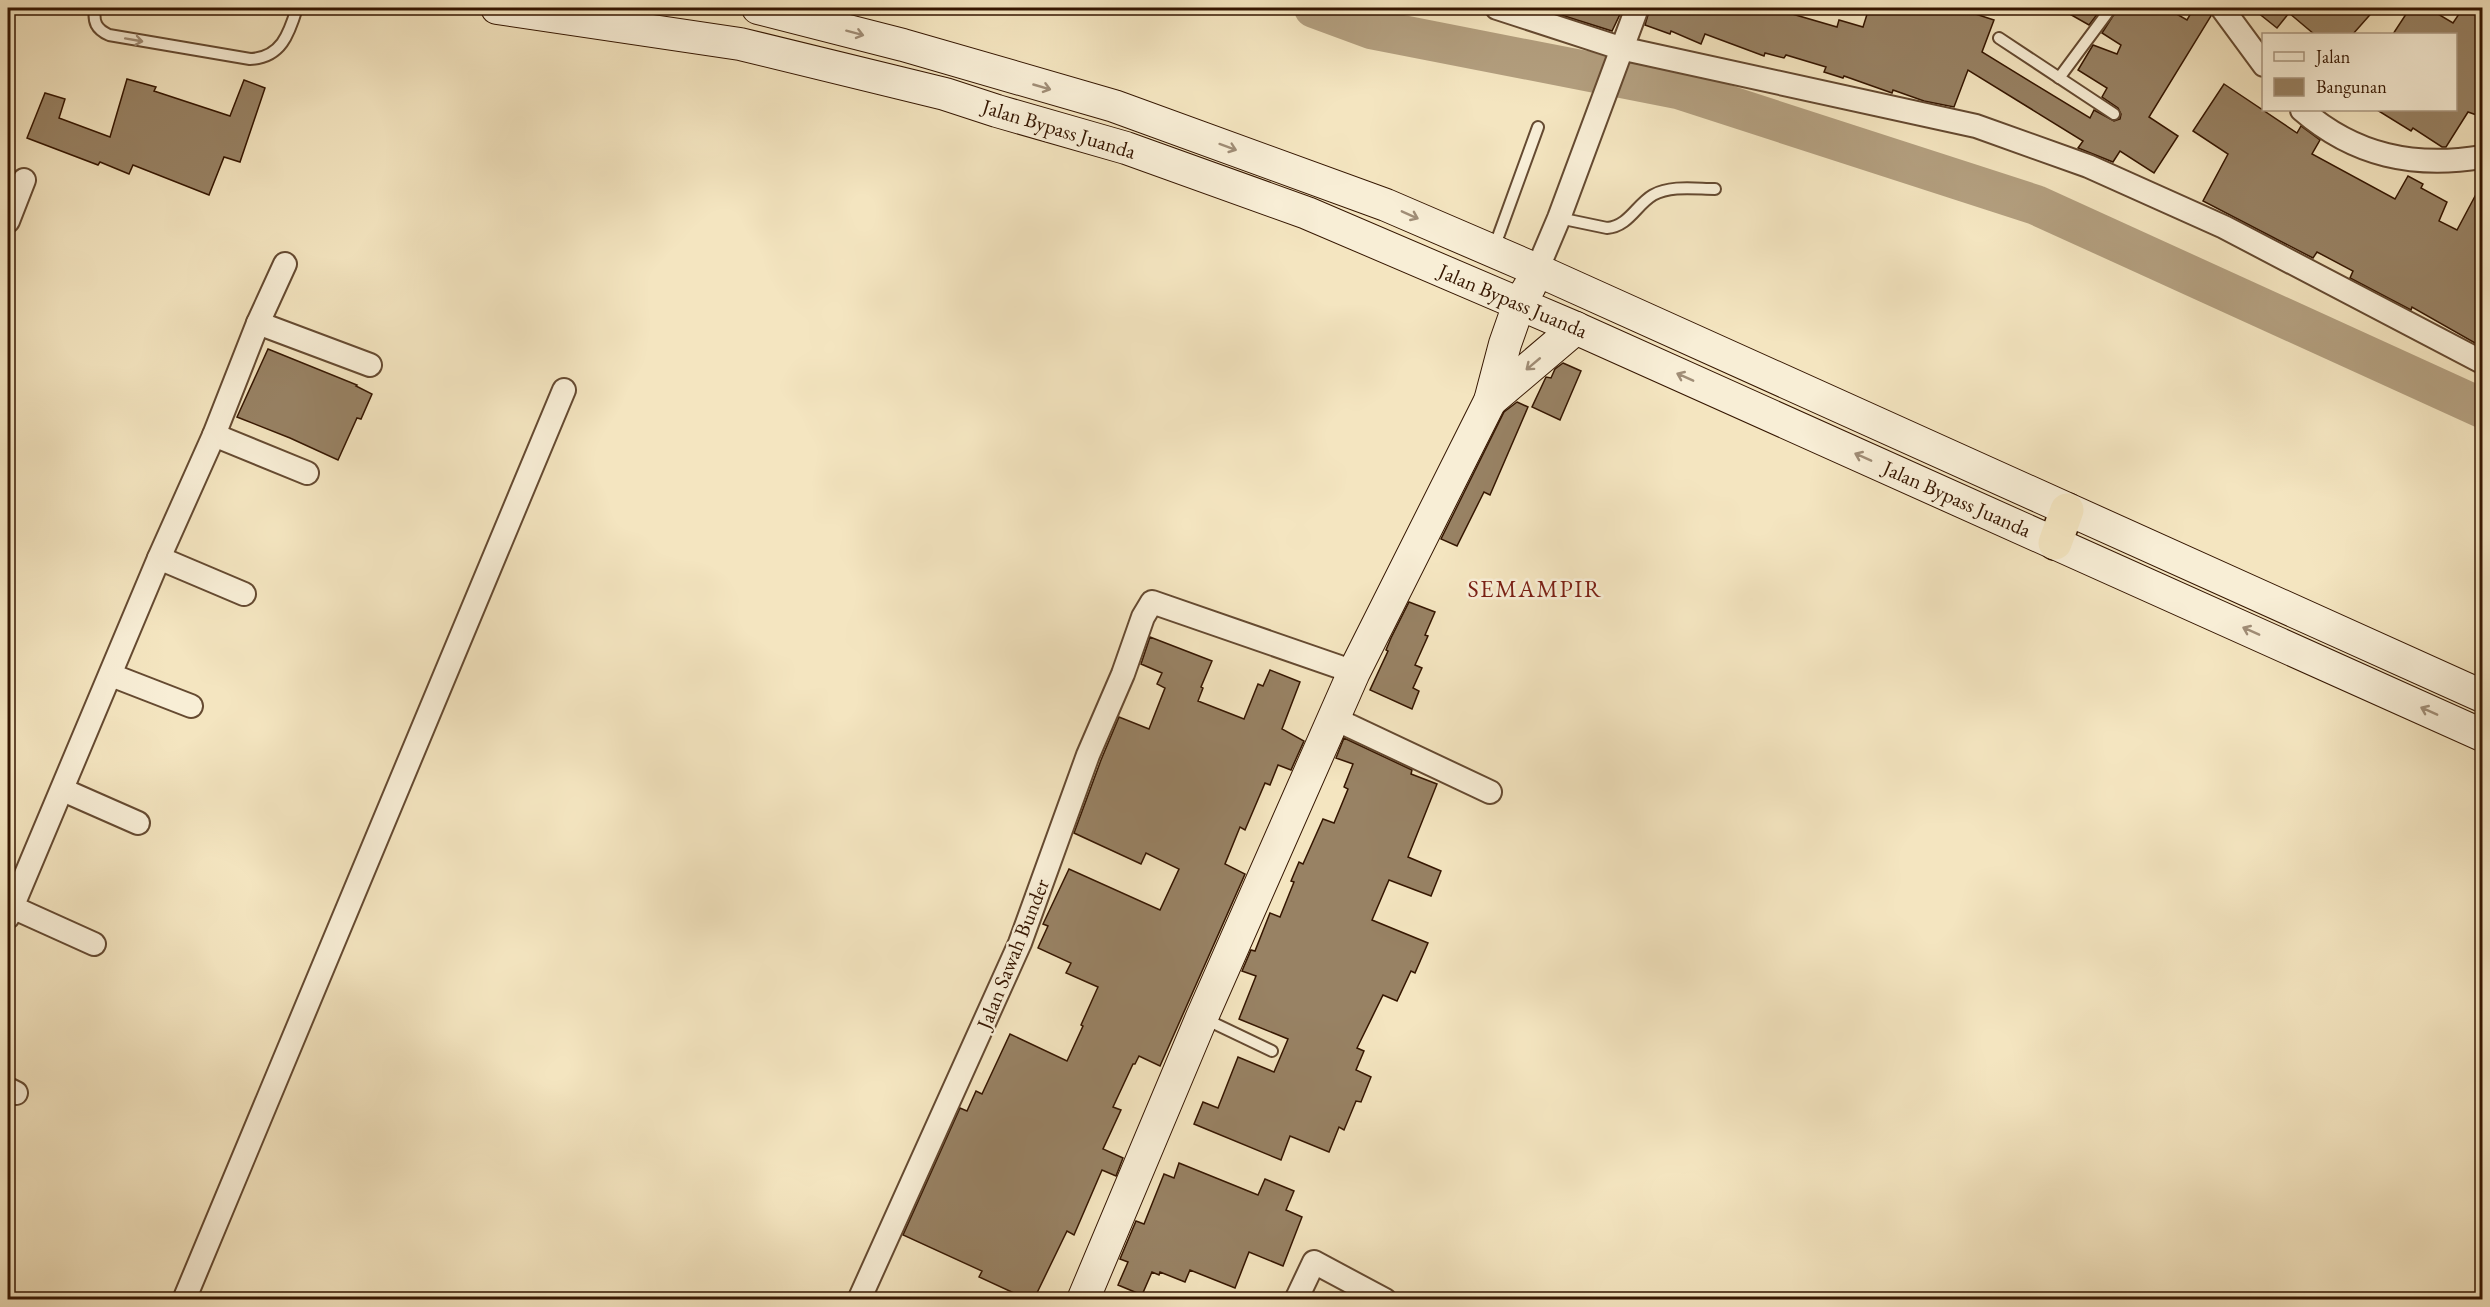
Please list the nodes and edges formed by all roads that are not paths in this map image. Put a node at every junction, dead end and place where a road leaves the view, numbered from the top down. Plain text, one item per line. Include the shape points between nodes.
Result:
1 (95, 8) edge
2 (297, 8) edge
3 (497, 8) edge
4 (758, 8) edge
5 (1497, 8) edge
6 (1636, 8) edge
7 (2111, 8) edge
8 (2222, 8) edge
9 (1999, 38) dead end
10 (1618, 54) junction
11 (2262, 62) edge
12 (1003, 76) junction
13 (2059, 78) junction
14 (997, 111) junction
15 (2303, 111) edge
16 (2114, 114) dead end
17 (1538, 127) dead end
18 (2482, 158) edge
19 (24, 180) dead end
20 (1715, 189) dead end
21 (1559, 218) junction
22 (8, 221) edge
23 (1492, 252) junction
24 (285, 264) dead end
25 (1537, 270) junction
26 (1519, 304) junction
27 (258, 323) junction
28 (1576, 328) junction
29 (2482, 361) edge
30 (370, 366) dead end
31 (564, 390) dead end
32 (1490, 401) junction
33 (214, 435) junction
34 (307, 473) dead end
35 (2067, 510) junction
36 (2055, 543) junction
37 (159, 558) junction
38 (244, 594) dead end
39 (1354, 672) junction
40 (111, 675) junction
41 (2482, 696) edge
42 (191, 706) dead end
43 (1333, 718) junction
44 (2482, 735) edge
45 (63, 790) junction
46 (1490, 792) dead end
47 (138, 823) dead end
48 (10, 912) edge
49 (94, 944) dead end
50 (1202, 1017) junction
51 (1272, 1051) dead end
52 (184, 1299) edge
53 (859, 1299) edge
54 (1083, 1299) edge
55 (1296, 1299) edge
56 (1385, 1299) edge

1 -> 2 lane via 96,25 109,35 250,59 260,59 280,49
3 - 14 main road, Jalan Bypass Juanda via 740,44 945,94
4 -> 12 main road, Jalan Bypass Juanda via 903,45
5 - 10 street
6 - 10 street
7 - 13 lane
8 - 11 street
9 - 13 lane
10 - 21 street
10 - 29 street via 1976,126 2088,166 2224,227
12 - 14 main road via 994,93
12 -> 23 main road, Jalan Bypass Juanda via 1114,106 1364,197
13 - 16 lane
14 - 26 main road, Jalan Bypass Juanda via 1126,148 1307,213
15 - 18 street via 2348,142 2378,154 2424,162
17 - 23 lane
19 - 22 street
20 - 21 lane via 1661,191 1615,227
21 - 25 street
23 - 25 main road, Jalan Bypass Juanda
24 - 27 street
25 - 26 main road
25 - 35 main road, Jalan Bypass Juanda
26 - 28 main road, Jalan Bypass Juanda
26 - 32 main road
27 - 30 street
27 - 33 street
28 -> 32 main road
36 -> 28 main road, Jalan Bypass Juanda
31 - 52 street
32 - 39 main road
33 - 34 street
33 - 37 street
35 - 36 highway
35 - 41 main road, Jalan Bypass Juanda
44 -> 36 main road, Jalan Bypass Juanda
37 - 38 street
37 - 40 street
39 - 43 main road
39 - 53 street, Jalan Sawah Bunder via 1152,602 1088,755 1020,943
40 - 42 street
40 - 45 street
43 - 46 street
43 - 50 main road
45 - 47 street
45 - 48 street
48 - 49 street
50 - 51 lane
50 - 54 main road
55 - 56 street via 1314,1262

